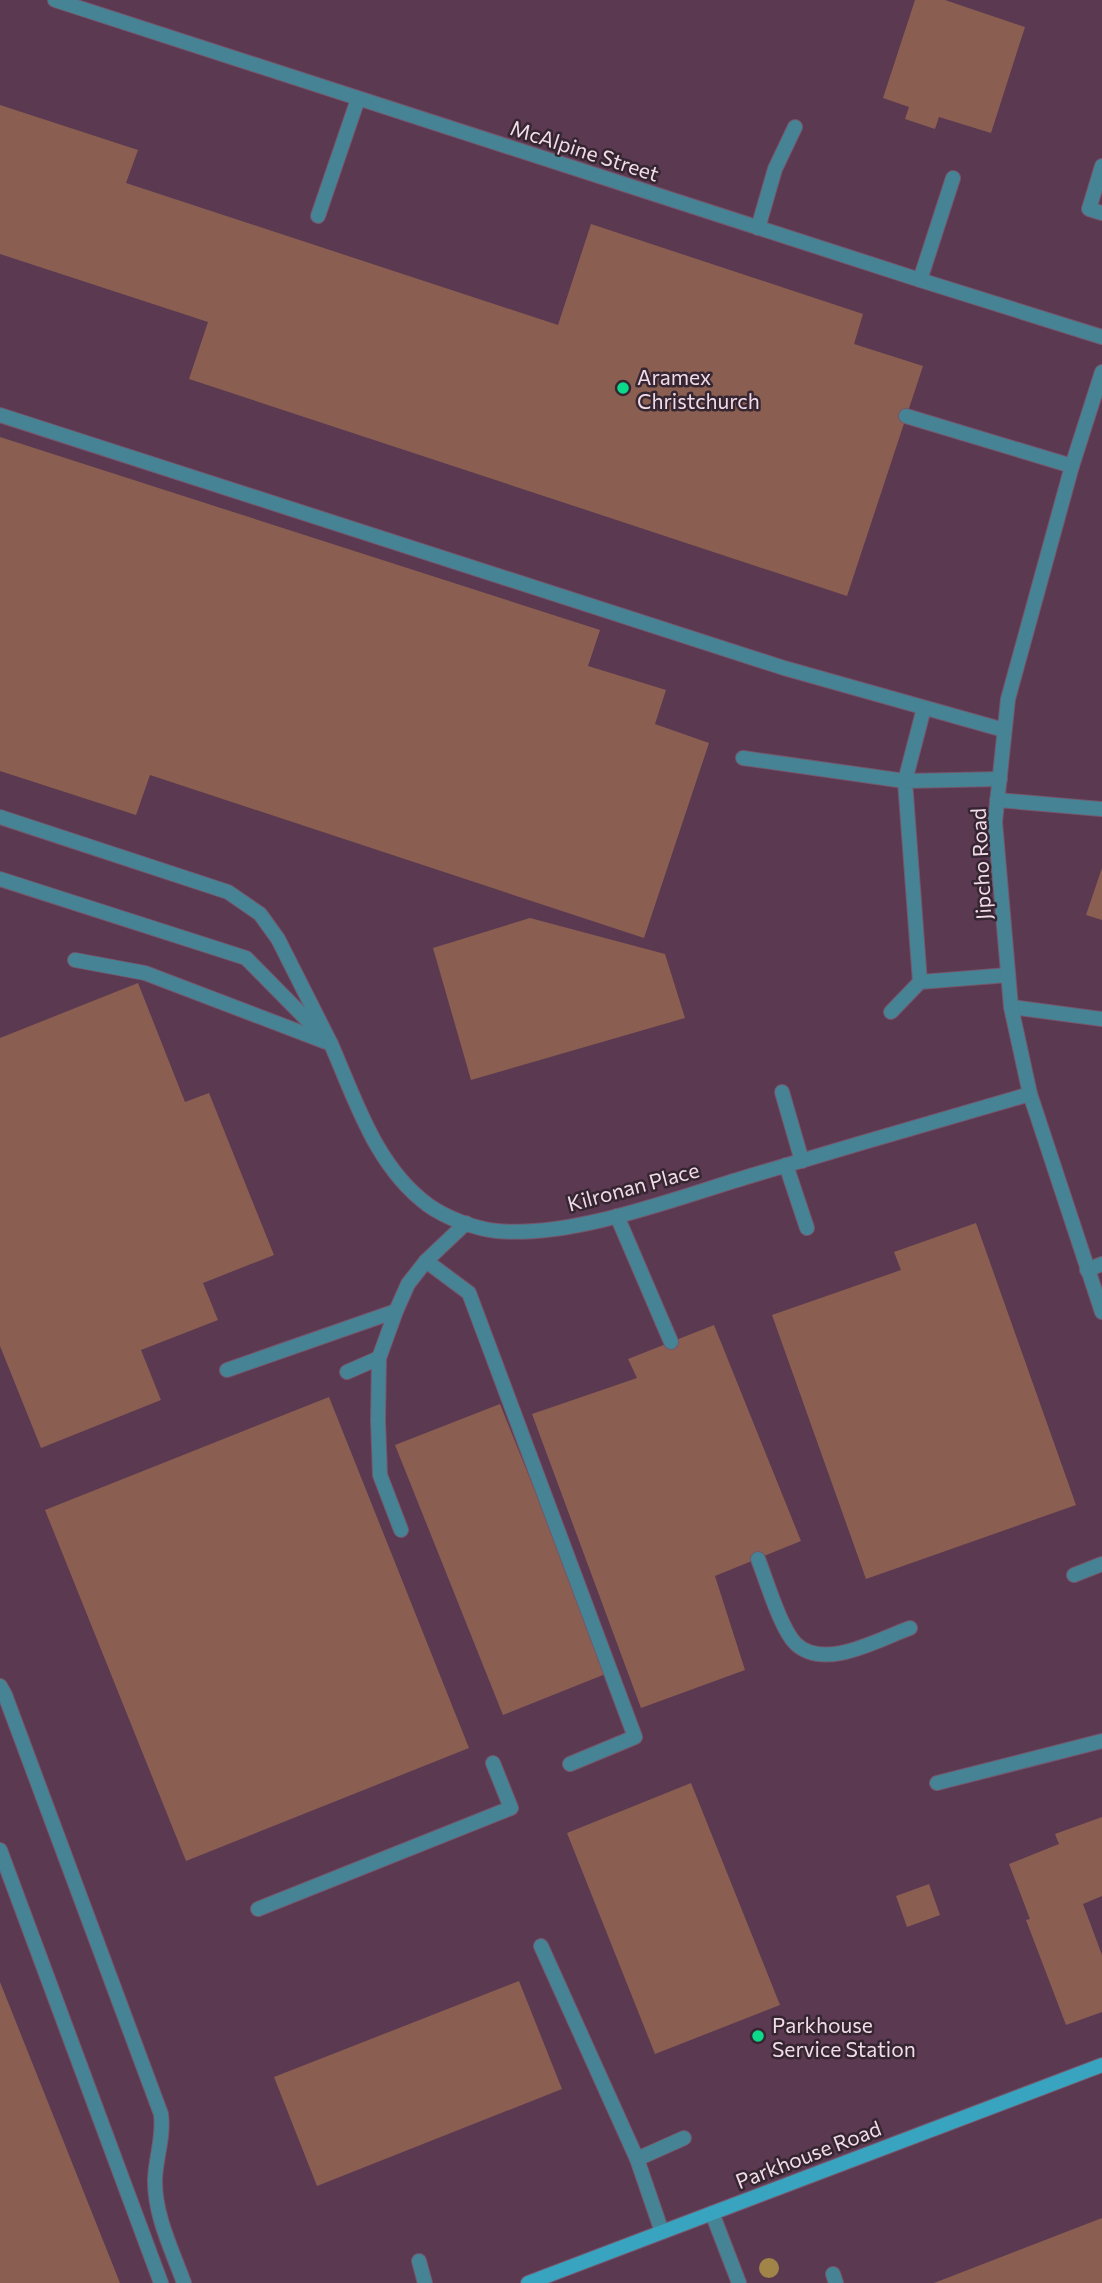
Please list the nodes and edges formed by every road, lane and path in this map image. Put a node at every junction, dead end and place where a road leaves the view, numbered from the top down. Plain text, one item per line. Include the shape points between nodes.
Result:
1 (55, 0) edge
2 (358, 99) junction
3 (795, 127) dead end
4 (1102, 166) edge
5 (953, 178) dead end
6 (1102, 213) edge
7 (318, 216) dead end
8 (758, 228) junction
9 (920, 280) junction
10 (1102, 337) edge
11 (1102, 372) edge
12 (0, 415) edge
13 (906, 416) dead end
14 (1072, 466) junction
15 (925, 708) junction
16 (1004, 730) junction
17 (743, 758) dead end
18 (999, 779) junction
19 (905, 780) junction
20 (997, 800) junction
21 (1101, 809) edge
22 (0, 817) edge
23 (0, 879) edge
24 (75, 960) dead end
25 (1008, 975) junction
26 (919, 982) junction
27 (1011, 1007) junction
28 (891, 1012) dead end
29 (1102, 1019) edge
30 (331, 1044) junction
31 (782, 1092) dead end
32 (1030, 1094) junction
33 (802, 1161) junction
34 (786, 1165) junction
35 (617, 1216) junction
36 (466, 1223) junction
37 (807, 1228) dead end
38 (426, 1261) junction
39 (1102, 1264) edge
40 (1087, 1270) junction
41 (396, 1311) junction
42 (1102, 1312) edge
43 (671, 1342) dead end
44 (379, 1359) junction
45 (227, 1370) dead end
46 (347, 1372) dead end
47 (401, 1530) dead end
48 (758, 1559) dead end
49 (1102, 1563) edge
50 (1074, 1575) dead end
51 (909, 1628) dead end
52 (0, 1686) edge
53 (1102, 1741) edge
54 (493, 1763) dead end
55 (570, 1764) dead end
56 (937, 1783) dead end
57 (0, 1850) edge
58 (258, 1909) dead end
59 (541, 1946) dead end
60 (1102, 2065) edge
61 (684, 2138) dead end
62 (637, 2158) junction
63 (712, 2213) junction
64 (662, 2232) junction
65 (419, 2262) dead end
66 (161, 2283) edge
67 (184, 2283) edge
68 (425, 2283) edge
69 (528, 2283) edge
70 (739, 2283) edge

1 - 2 street, McAlpine Street
2 - 7 street
2 - 8 street, McAlpine Street
3 - 8 street via 775,169
4 - 6 street via 1089,209
5 - 9 street
8 - 9 street, McAlpine Street
9 - 10 street, McAlpine Street
11 - 14 street, Jipcho Road
12 - 15 street via 784,668
13 - 14 street
14 - 16 street, Jipcho Road via 1007,699
15 - 16 street
15 - 19 street
16 - 18 street, Jipcho Road
17 - 19 street
18 - 19 street
18 - 20 street, Jipcho Road
19 - 26 street
20 - 21 street
20 - 25 street, Jipcho Road
22 - 30 street, Kilronan Place via 228,892 260,914 278,939
23 - 30 street via 246,958
24 - 30 street via 145,973
25 - 26 street
25 - 27 street, Jipcho Road
26 - 28 street
27 - 29 street
27 - 32 street, Jipcho Road
30 - 36 street, Kilronan Place via 377,1148 401,1181 430,1206
31 - 33 street
32 - 33 street, Kilronan Place
32 - 40 street, Jipcho Road
33 - 34 street, Kilronan Place
34 - 35 street, Kilronan Place
34 - 37 street
35 - 36 street, Kilronan Place via 531,1231 496,1231
35 - 43 street
36 - 38 street
38 - 41 street via 408,1284
38 - 55 street via 469,1293 635,1737
39 - 40 street
40 - 42 street, Jipcho Road
41 - 44 street
41 - 45 street
44 - 46 street
44 - 47 street via 380,1475
48 - 51 street via 788,1632 795,1644 807,1651 826,1656 845,1653
49 - 50 street
52 - 67 street via 161,2114 156,2197
53 - 56 street
54 - 58 street via 511,1808
57 - 66 street
59 - 62 street
60 - 63 street, Parkhouse Road
61 - 62 street
62 - 64 street
63 - 64 street, Parkhouse Road
63 - 70 street
64 - 69 street, Parkhouse Road
65 - 68 street

